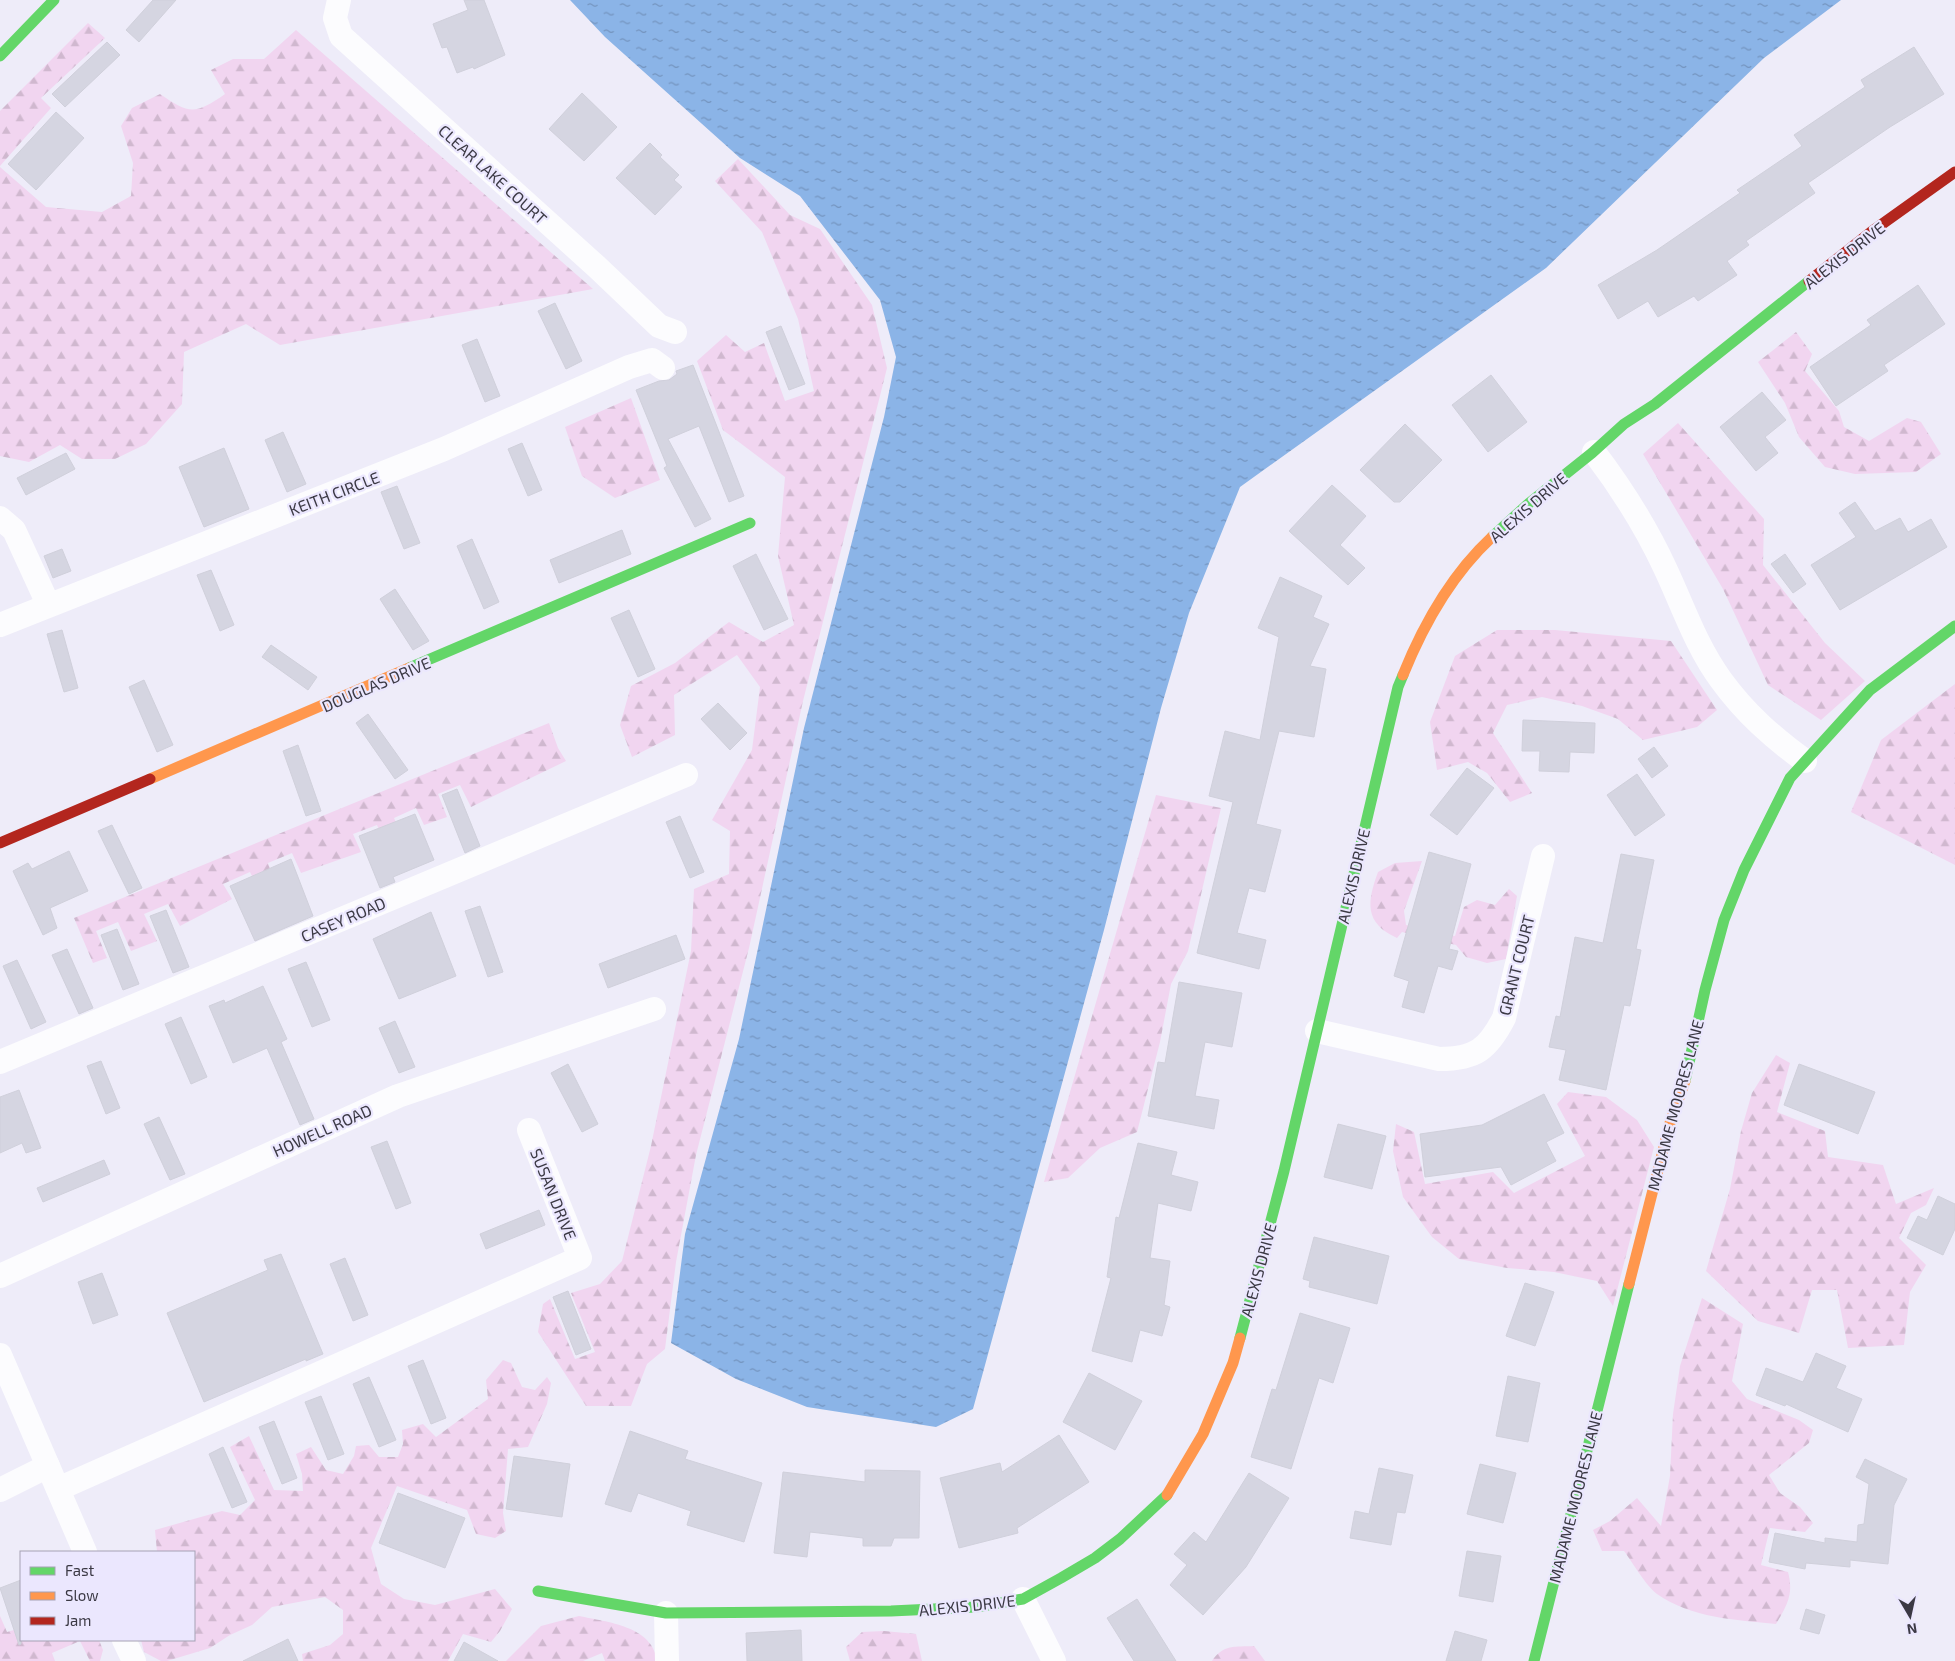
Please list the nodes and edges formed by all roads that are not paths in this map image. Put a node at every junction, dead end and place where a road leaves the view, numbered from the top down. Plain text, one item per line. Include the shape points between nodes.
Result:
1 (54, 0) edge
2 (339, 0) edge
3 (0, 56) edge
4 (1955, 172) edge
5 (675, 332) dead end
6 (663, 368) dead end
7 (1594, 452) junction
8 (0, 518) edge
9 (750, 524) dead end
10 (48, 604) junction
11 (0, 624) edge
12 (1955, 626) edge
13 (1805, 761) junction
14 (686, 775) dead end
15 (0, 843) edge
16 (1543, 856) dead end
17 (654, 1009) dead end
18 (1317, 1031) junction
19 (0, 1062) edge
20 (529, 1130) dead end
21 (0, 1276) edge
22 (0, 1355) edge
23 (48, 1466) junction
24 (58, 1489) junction
25 (0, 1490) edge
26 (85, 1551) edge
27 (538, 1591) dead end
28 (1023, 1599) junction
29 (666, 1613) junction
30 (124, 1641) edge
31 (134, 1661) edge
32 (667, 1661) edge
33 (1054, 1661) edge
34 (1534, 1661) edge

1 - 3 street
2 - 5 street, CLEAR LAKE COURT via 335,18 341,36 659,326
4 - 7 street, ALEXIS DRIVE via 1872,232 1655,404 1628,420
6 - 10 street, KEITH CIRCLE via 652,360 628,367 444,449
7 - 13 street via 1635,511 1664,565 1695,637 1720,678 1748,714
7 - 18 street, ALEXIS DRIVE via 1532,501 1484,545 1442,596 1425,624 1398,687
8 - 10 street via 14,530
9 - 15 street, DOUGLAS DRIVE
10 - 11 street, KEITH CIRCLE
12 - 13 street, MADAME MOORES LANE via 1870,690
13 - 34 street, MADAME MOORES LANE via 1790,778 1744,870 1724,920
14 - 19 street, CASEY ROAD
16 - 18 street, GRANT COURT via 1504,1018 1492,1040 1468,1055 1439,1059
17 - 21 street, HOWELL ROAD via 398,1096
18 - 28 street, ALEXIS DRIVE via 1233,1363 1203,1434 1169,1494 1120,1539 1095,1558
20 - 24 street, SUSAN DRIVE via 580,1258
22 - 23 street
23 - 24 street
23 - 25 street
24 - 26 street
27 - 29 street, ALEXIS DRIVE
28 - 29 street, ALEXIS DRIVE via 947,1609
28 - 33 street
29 - 32 street
30 - 31 street

